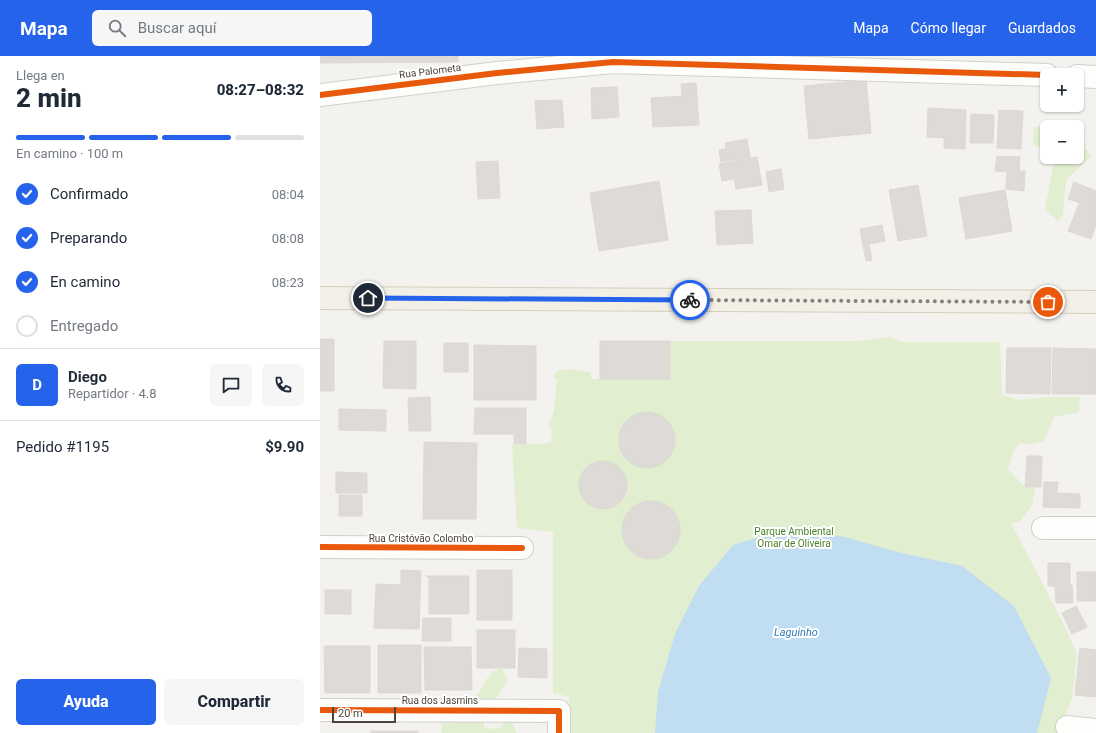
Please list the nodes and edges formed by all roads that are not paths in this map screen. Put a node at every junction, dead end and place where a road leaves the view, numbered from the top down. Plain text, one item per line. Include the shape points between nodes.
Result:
1 (748, 61) edge
2 (497, 64) edge
3 (1040, 75) edge
4 (1084, 76) edge
5 (1096, 77) edge
6 (320, 95) edge
7 (320, 298) edge
8 (1096, 302) edge
9 (1042, 528) dead end
10 (1096, 528) edge
11 (320, 547) edge
12 (522, 548) dead end
13 (320, 710) edge
14 (1067, 727) dead end
15 (1096, 730) edge
16 (559, 733) edge

1 - 2 street, Rua Palometa
1 - 3 street, Rua Palometa
2 - 6 street, Rua Palometa
4 - 5 street
7 - 8 main road
9 - 10 street
11 - 12 street, Rua Cristóvão Colombo
13 - 16 street, Rua dos Jasmins via 559,711
14 - 15 street

